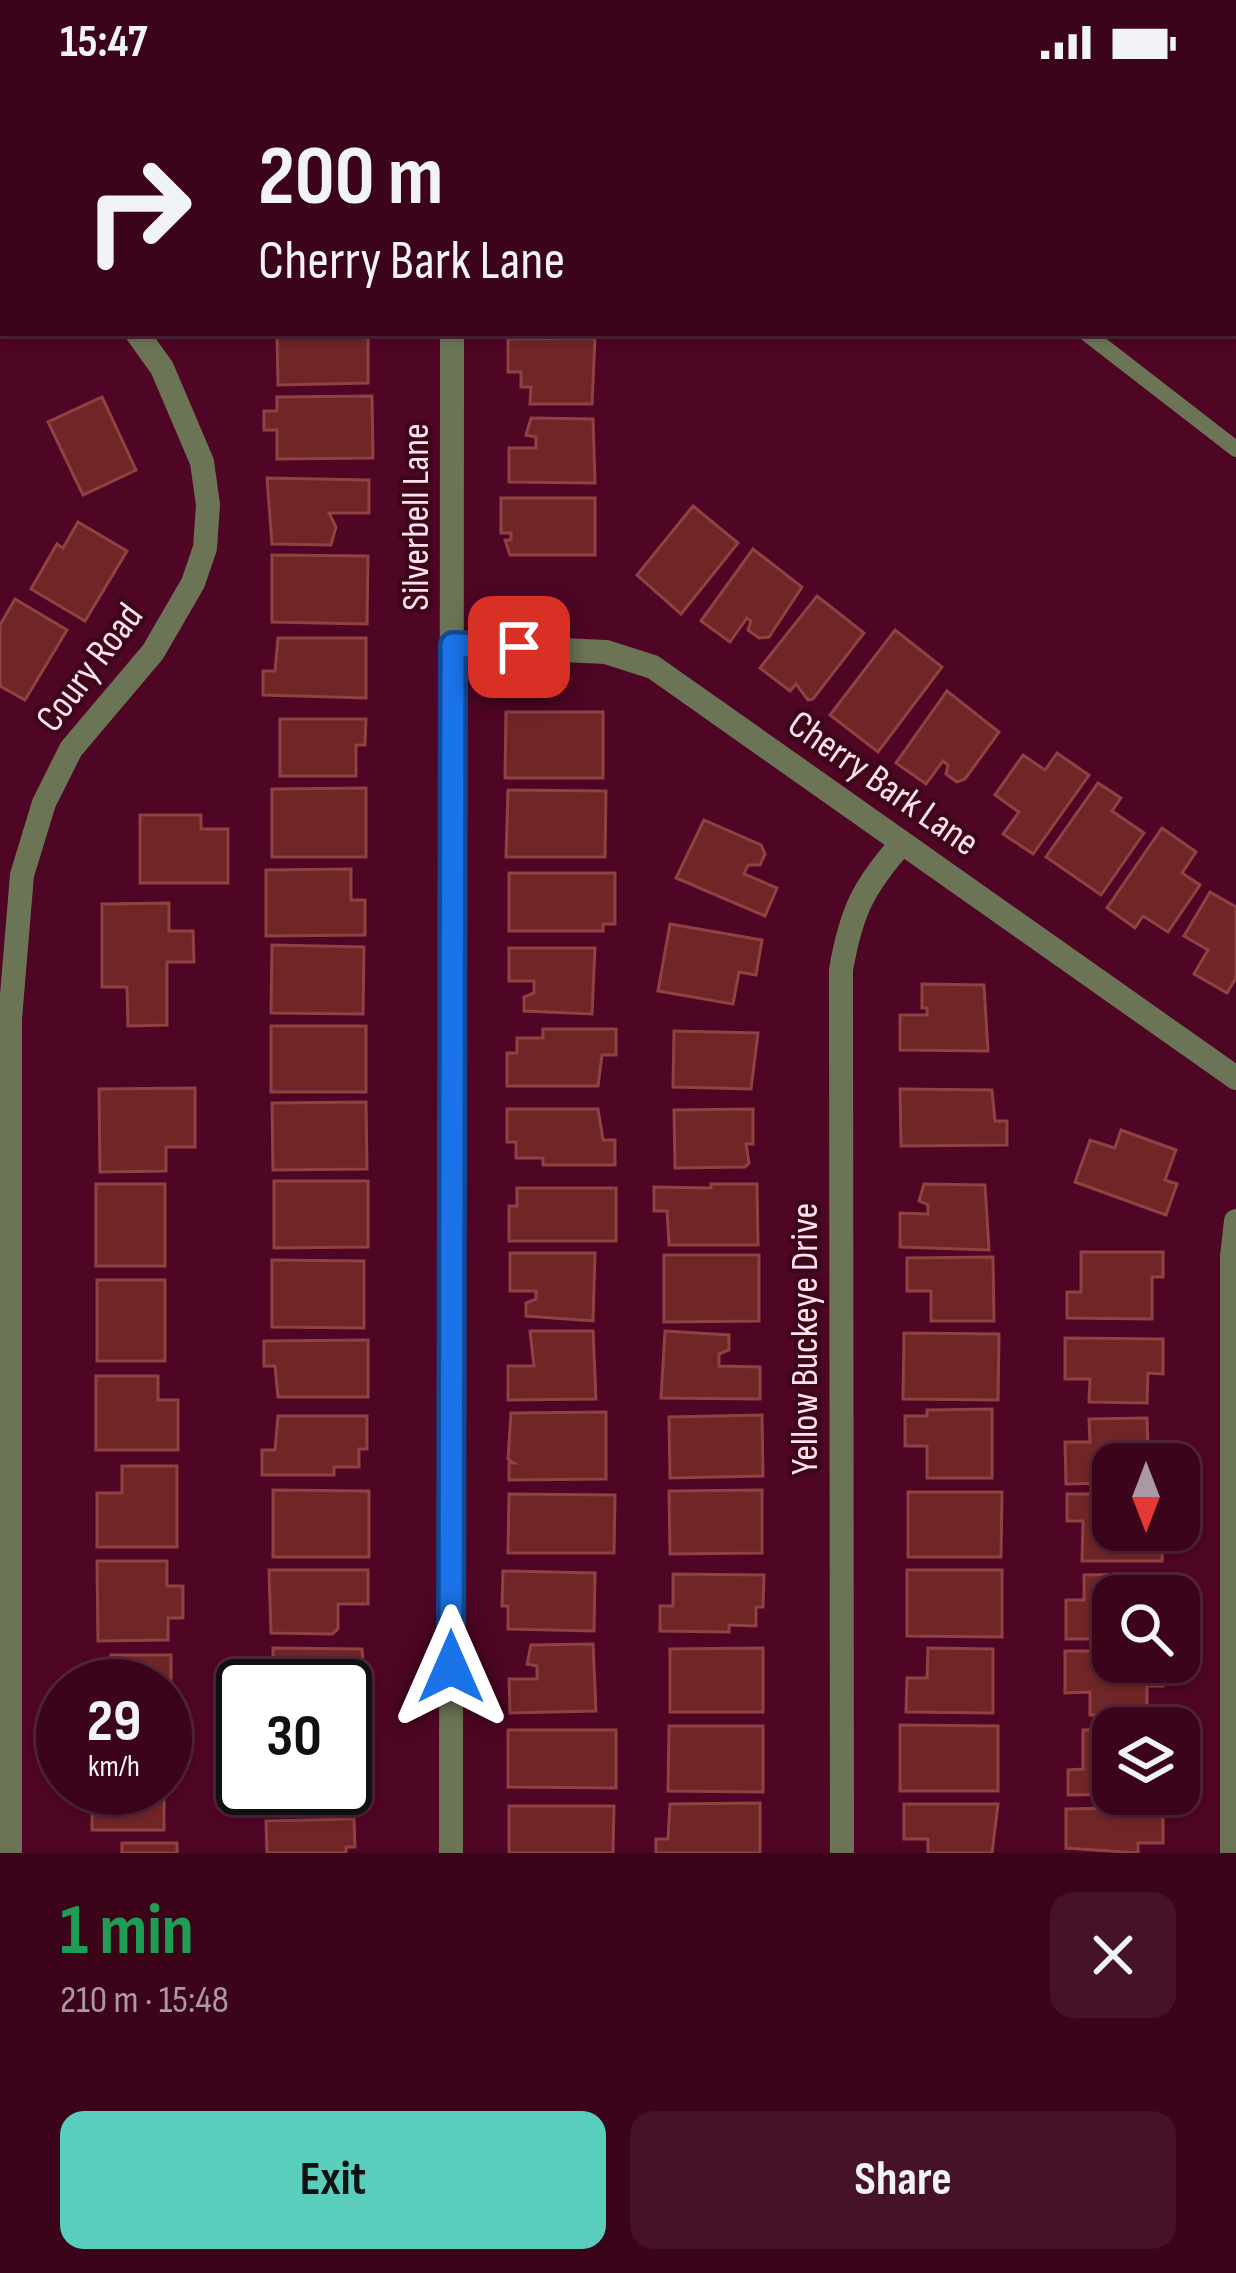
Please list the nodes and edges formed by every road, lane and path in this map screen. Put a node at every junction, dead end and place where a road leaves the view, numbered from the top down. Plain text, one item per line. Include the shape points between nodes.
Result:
1 (139, 336) edge
2 (452, 336) edge
3 (1091, 336) edge
4 (1236, 449) edge
5 (453, 645) junction
6 (902, 843) junction
7 (1236, 1078) edge
8 (1236, 1221) edge
9 (10, 1853) edge
10 (451, 1853) edge
11 (842, 1853) edge
12 (1232, 1853) edge

1 - 9 street, Coury Road via 162,368 202,461 205,548 153,652 71,749 22,875 10,1019
2 - 5 street, Silverbell Lane
3 - 4 lane
5 - 6 street, Cherry Bark Lane via 605,652 653,668
5 - 10 street, Silverbell Lane
6 - 7 street, Cherry Bark Lane
6 - 11 street, Yellow Buckeye Drive via 850,919 841,970
8 - 12 street

